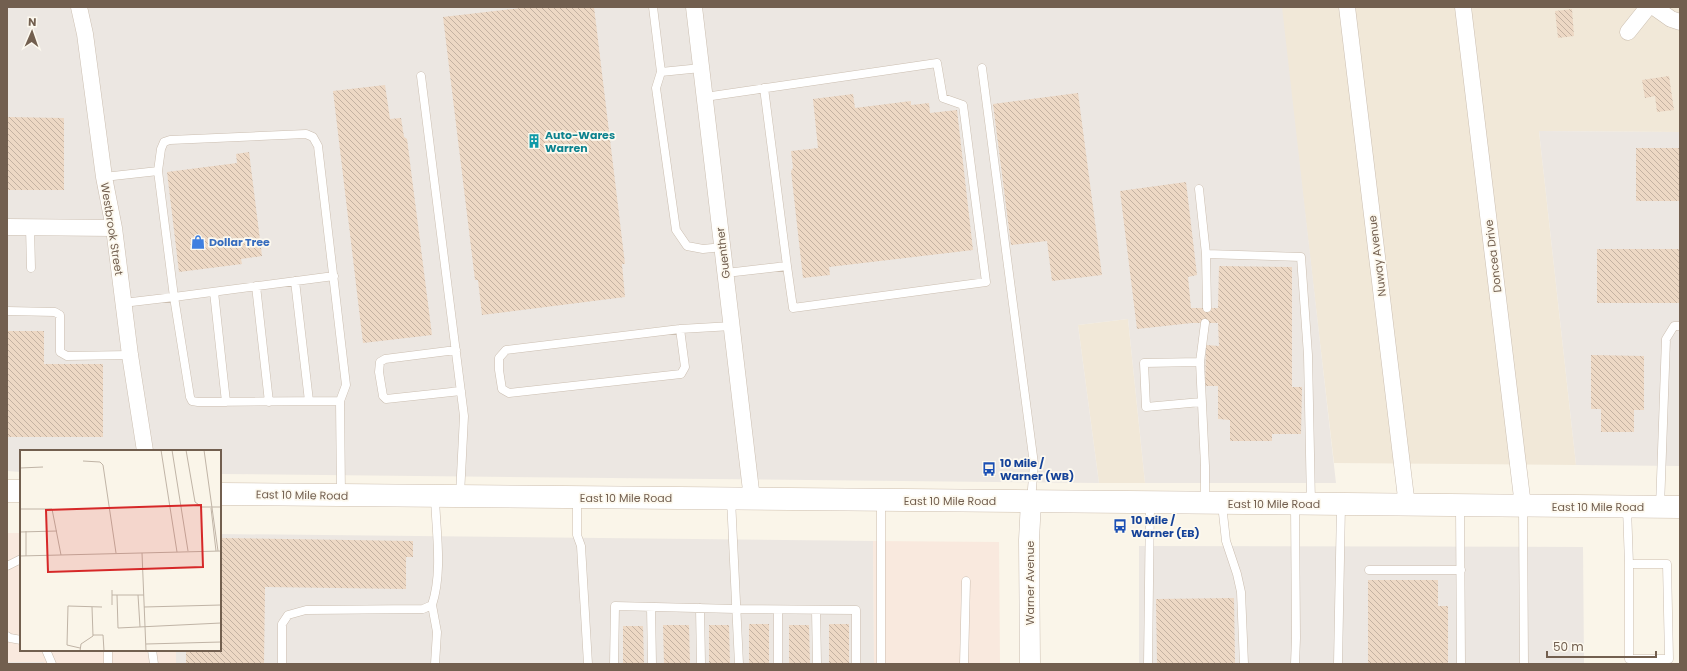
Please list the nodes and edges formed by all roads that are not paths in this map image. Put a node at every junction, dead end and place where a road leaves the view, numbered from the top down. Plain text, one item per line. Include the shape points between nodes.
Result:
1 (79, 7) edge
2 (653, 7) edge
3 (694, 7) edge
4 (1347, 7) edge
5 (1462, 7) edge
6 (1648, 7) edge
7 (1654, 7) edge
8 (1680, 22) edge
9 (1628, 32) dead end
10 (701, 68) junction
11 (982, 68) dead end
12 (661, 72) junction
13 (421, 76) dead end
14 (764, 88) junction
15 (704, 97) junction
16 (158, 171) junction
17 (104, 177) junction
18 (1199, 189) dead end
19 (7, 227) edge
20 (30, 227) junction
21 (114, 228) junction
22 (723, 247) junction
23 (1206, 254) junction
24 (787, 266) junction
25 (31, 268) dead end
26 (726, 273) junction
27 (334, 276) junction
28 (295, 281) junction
29 (256, 286) junction
30 (214, 292) junction
31 (174, 297) junction
32 (123, 303) junction
33 (1206, 308) dead end
34 (7, 311) edge
35 (1205, 323) dead end
36 (732, 326) junction
37 (1680, 326) edge
38 (680, 329) junction
39 (456, 350) junction
40 (130, 355) junction
41 (1200, 362) junction
42 (461, 392) junction
43 (340, 401) junction
44 (226, 402) junction
45 (269, 402) junction
46 (310, 402) junction
47 (1201, 402) junction
48 (145, 450) edge
49 (7, 491) edge
50 (20, 491) edge
51 (221, 494) edge
52 (341, 495) junction
53 (435, 496) junction
54 (460, 496) junction
55 (577, 497) junction
56 (741, 498) junction
57 (881, 501) junction
58 (1031, 501) junction
59 (1150, 502) junction
60 (1213, 504) junction
61 (1303, 504) junction
62 (1341, 504) junction
63 (1407, 506) junction
64 (1460, 506) junction
65 (1523, 506) junction
66 (1627, 507) junction
67 (1670, 507) edge
68 (20, 560) edge
69 (1629, 564) junction
70 (7, 566) edge
71 (1368, 570) dead end
72 (1461, 570) junction
73 (966, 581) dead end
74 (432, 605) junction
75 (651, 607) junction
76 (700, 608) junction
77 (736, 609) junction
78 (778, 610) junction
79 (816, 610) junction
80 (7, 636) edge
81 (20, 640) edge
82 (46, 651) edge
83 (108, 651) edge
84 (152, 651) edge
85 (1641, 661) edge
86 (52, 664) edge
87 (108, 664) edge
88 (154, 664) edge
89 (282, 664) edge
90 (435, 664) edge
91 (588, 664) edge
92 (614, 664) edge
93 (652, 664) edge
94 (701, 664) edge
95 (739, 664) edge
96 (778, 664) edge
97 (817, 664) edge
98 (856, 664) edge
99 (881, 664) edge
100 (964, 664) edge
101 (1030, 664) edge
102 (1148, 664) edge
103 (1244, 664) edge
104 (1295, 664) edge
105 (1338, 664) edge
106 (1461, 664) edge
107 (1524, 664) edge

1 - 17 street, Westbrook Street via 85,34
2 - 12 lane
3 - 10 street, Guenther
4 - 63 street, Nuway Avenue
5 - 65 street, Doncea Drive
6 - 9 street
7 - 8 street
10 - 12 lane
10 - 15 street, Guenther
11 - 58 lane via 1034,464
12 - 22 lane via 656,88 676,230 687,246 703,249
13 - 39 lane
14 - 15 lane
14 - 24 lane
14 - 24 lane via 937,63 943,98 963,105 986,282 793,308
15 - 22 street, Guenther
16 - 17 lane
16 - 27 lane via 161,149 164,142 170,140 306,134 313,137 318,146
16 - 31 lane
17 - 21 street, Westbrook Street
18 - 23 lane
19 - 20 street
20 - 21 street
20 - 25 lane
21 - 32 street, Westbrook Street
22 - 26 street, Guenther
23 - 33 lane
23 - 61 lane via 1301,257 1308,355
24 - 26 lane
26 - 36 street, Guenther
27 - 28 lane
27 - 43 lane via 346,385
28 - 29 lane
28 - 46 lane
29 - 30 lane
29 - 45 lane
30 - 31 lane
30 - 44 lane
31 - 32 lane
31 - 44 lane via 192,401
32 - 40 street, Westbrook Street
34 - 40 lane via 55,312 60,315 60,352 67,356
35 - 41 lane
36 - 38 lane
36 - 56 street, Guenther
37 - 67 lane via 1674,326 1666,339
38 - 38 lane via 506,350 499,358 502,389 509,393 681,374 685,367
39 - 42 lane
39 - 42 lane via 385,359 380,362 379,372 383,396 386,399
40 - 48 street, Westbrook Street
41 - 47 lane
41 - 47 lane via 1144,363 1146,407
42 - 54 lane via 464,416
43 - 46 lane
43 - 52 lane
44 - 45 lane
45 - 46 lane
47 - 60 lane via 1205,466
49 - 50 main road
51 - 52 main road, East 10 Mile Road
52 - 53 main road, East 10 Mile Road
53 - 54 main road, East 10 Mile Road
53 - 74 lane via 438,568 436,594
54 - 55 main road, East 10 Mile Road
55 - 56 main road, East 10 Mile Road
55 - 91 lane
56 - 57 main road, East 10 Mile Road
56 - 77 lane
57 - 58 main road, East 10 Mile Road
57 - 99 lane
58 - 59 main road, East 10 Mile Road
58 - 101 street, Warner Avenue
59 - 60 main road, East 10 Mile Road
59 - 102 lane
60 - 61 main road, East 10 Mile Road
60 - 103 lane via 1241,592
61 - 62 main road, East 10 Mile Road
61 - 104 lane
62 - 63 main road, East 10 Mile Road
62 - 105 lane
63 - 64 main road, East 10 Mile Road
64 - 65 main road, East 10 Mile Road
64 - 72 lane
65 - 66 main road, East 10 Mile Road
65 - 107 lane
66 - 67 main road, East 10 Mile Road
66 - 69 lane
68 - 70 lane
69 - 85 lane via 1629,659
69 - 85 lane via 1667,564 1669,659
71 - 72 lane
72 - 106 lane
73 - 100 lane
74 - 89 lane via 423,609 306,610 288,616 282,624
74 - 90 lane via 437,632
75 - 76 lane
75 - 92 lane via 615,606
75 - 93 lane
76 - 77 lane
76 - 94 lane
77 - 78 lane
77 - 95 lane
78 - 79 lane
78 - 96 lane
79 - 97 lane
79 - 98 lane via 856,610
80 - 81 lane
82 - 86 lane
83 - 87 lane
84 - 88 lane

